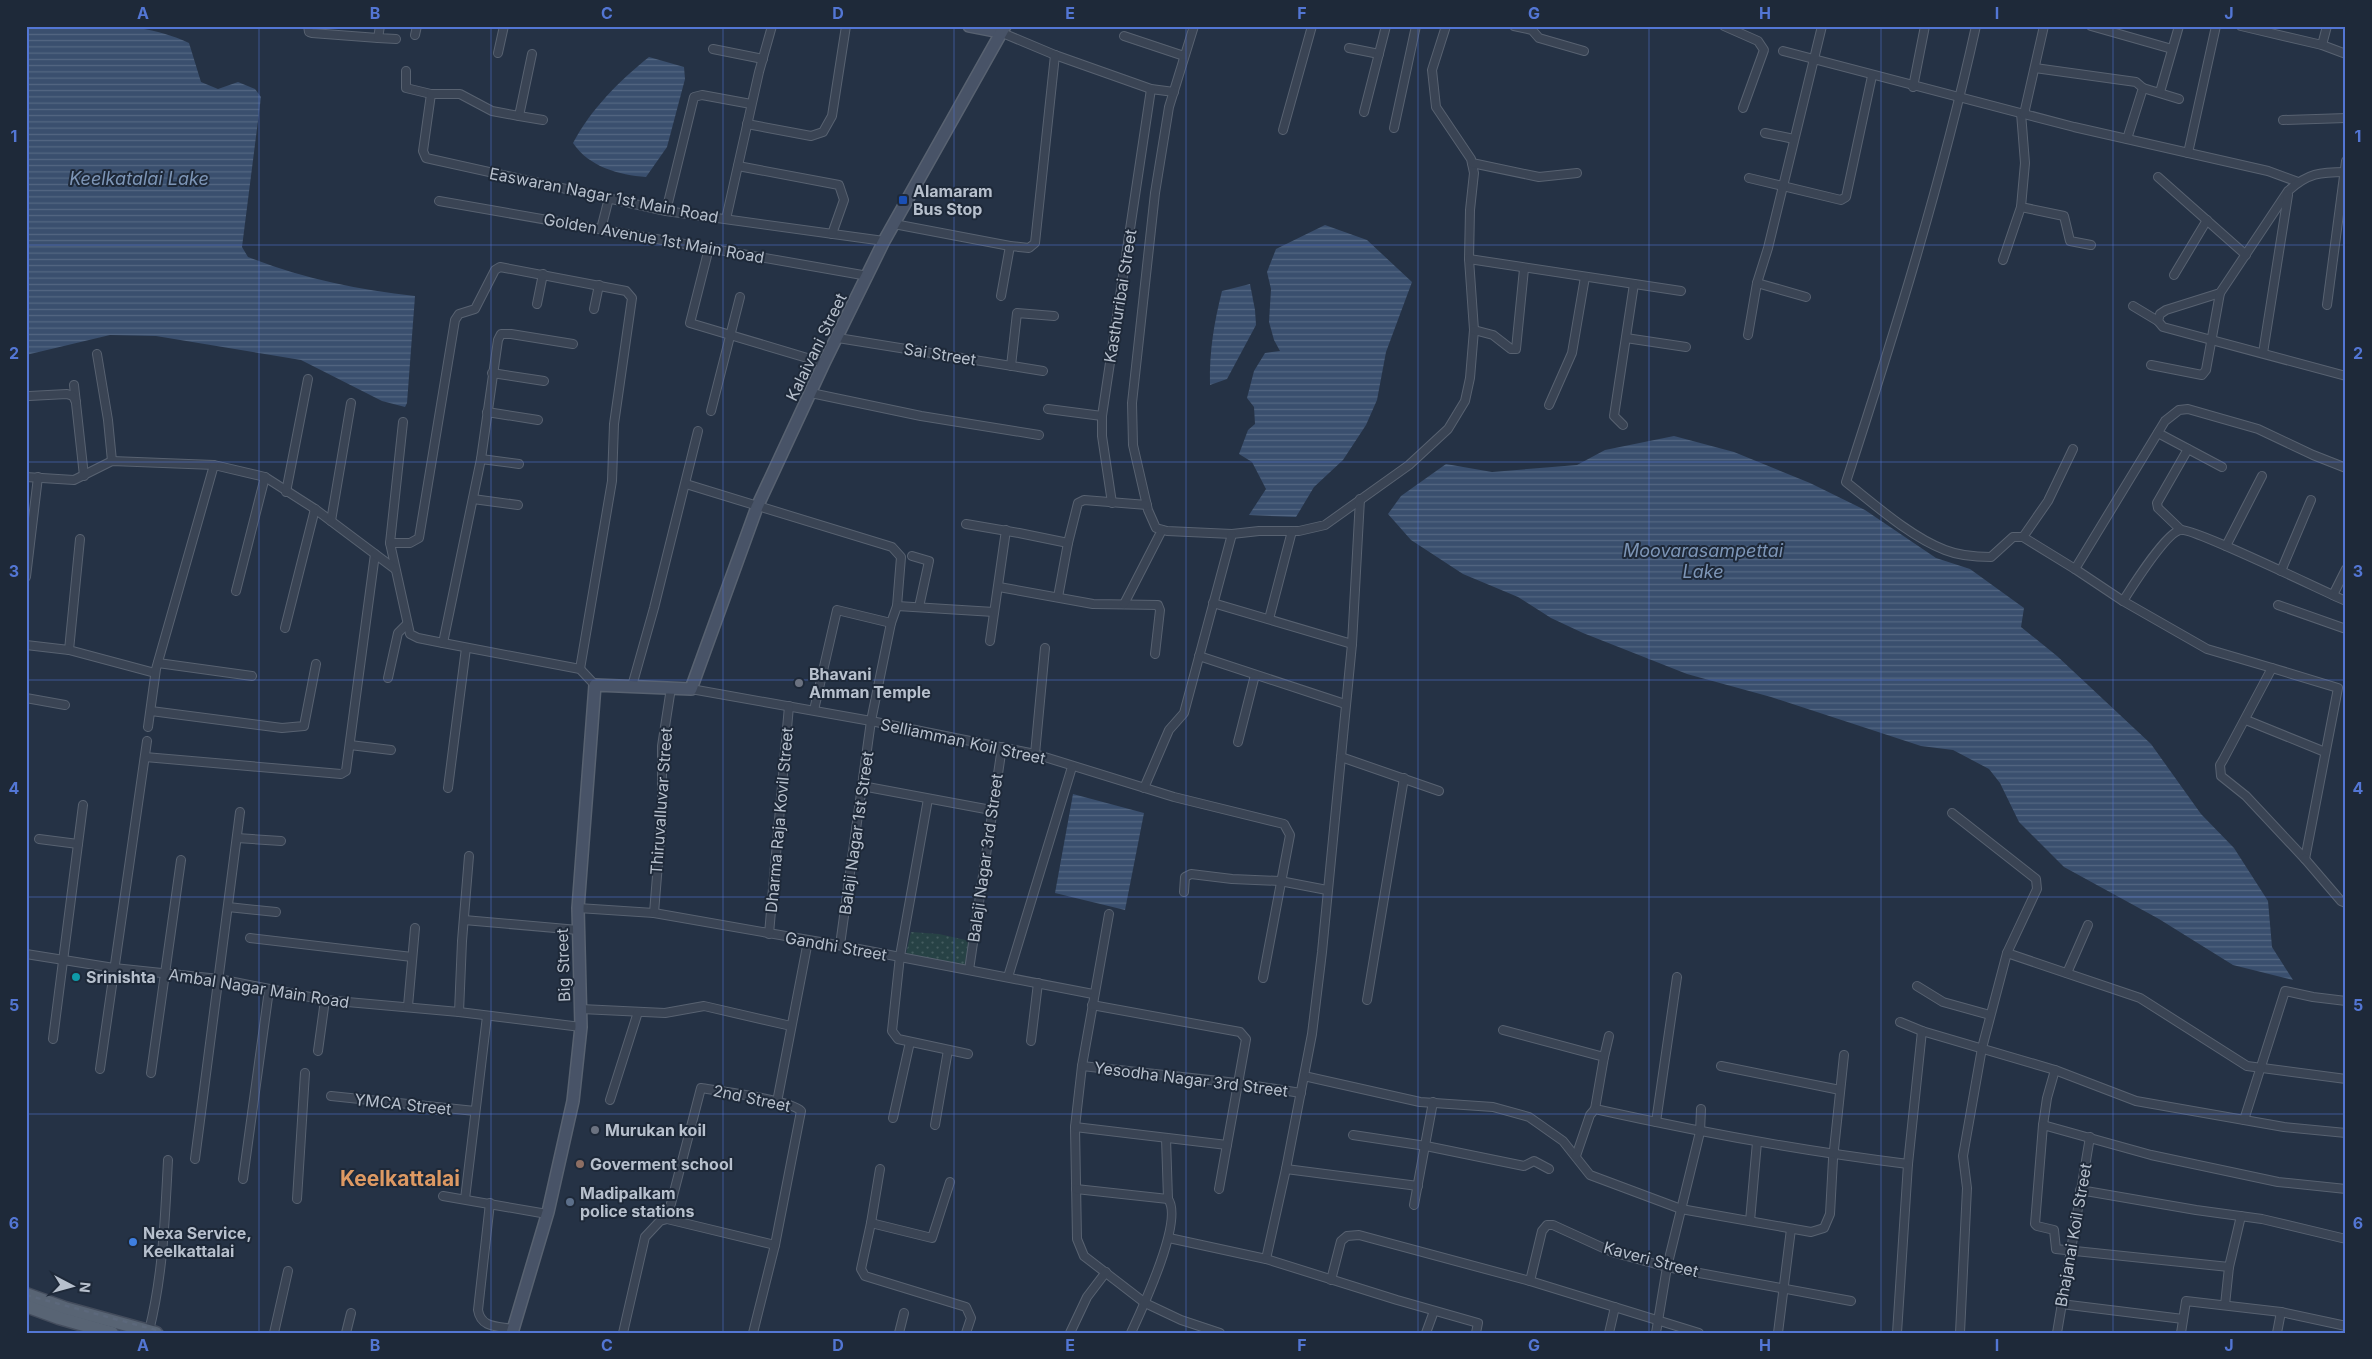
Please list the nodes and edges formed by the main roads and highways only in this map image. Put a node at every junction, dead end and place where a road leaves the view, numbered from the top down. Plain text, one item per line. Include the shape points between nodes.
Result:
1 (26, 1294) edge
2 (26, 1306) edge
3 (153, 1332) edge
4 (112, 1333) edge

1 - 3 main road
2 - 4 main road

